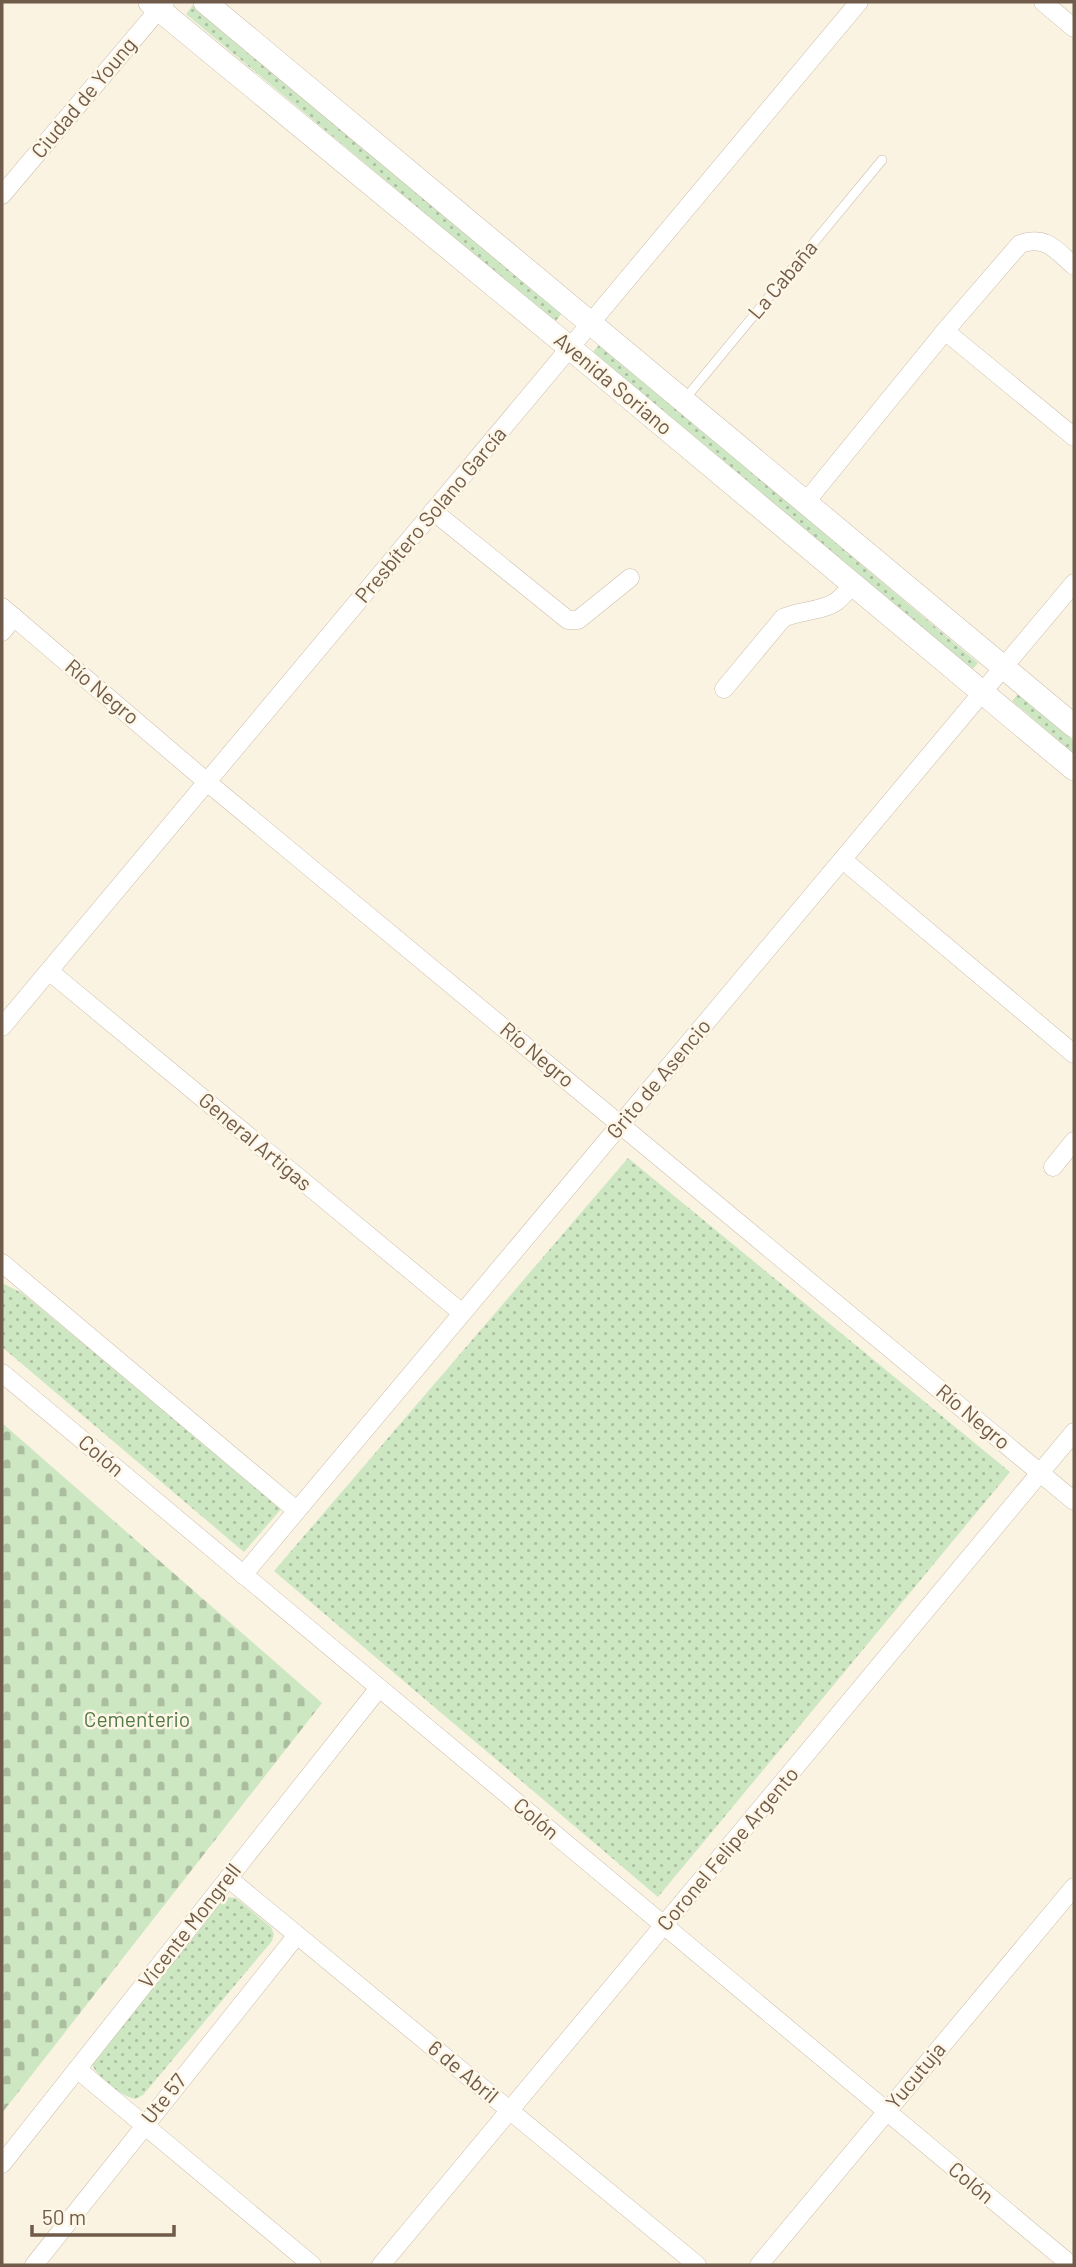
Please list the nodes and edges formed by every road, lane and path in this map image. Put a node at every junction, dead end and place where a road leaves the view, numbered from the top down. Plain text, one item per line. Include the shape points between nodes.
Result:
1 (205, 2) edge
2 (859, 2) edge
3 (1042, 2) edge
4 (158, 4) edge
5 (1074, 28) edge
6 (882, 160) dead end
7 (2, 195) edge
8 (1074, 266) edge
9 (590, 324) junction
10 (945, 331) junction
11 (570, 348) junction
12 (683, 401) junction
13 (1074, 438) edge
14 (805, 503) junction
15 (433, 511) junction
16 (630, 578) dead end
17 (1074, 583) edge
18 (854, 584) junction
19 (8, 612) edge
20 (2, 632) edge
21 (1003, 667) junction
22 (724, 689) dead end
23 (983, 692) junction
24 (1074, 726) edge
25 (1074, 769) edge
26 (207, 782) junction
27 (842, 860) junction
28 (48, 971) junction
29 (2, 1027) edge
30 (1074, 1054) edge
31 (620, 1124) junction
32 (1074, 1141) edge
33 (1053, 1167) dead end
34 (2, 1263) edge
35 (462, 1313) junction
36 (2, 1373) edge
37 (1074, 1432) edge
38 (1040, 1472) junction
39 (1074, 1502) edge
40 (296, 1510) junction
41 (243, 1575) junction
42 (379, 1688) junction
43 (229, 1878) junction
44 (1074, 1887) edge
45 (664, 1926) junction
46 (297, 1935) junction
47 (77, 2069) junction
48 (509, 2110) junction
49 (886, 2112) junction
50 (144, 2124) junction
51 (2, 2164) edge
52 (34, 2265) edge
53 (312, 2265) edge
54 (381, 2265) edge
55 (697, 2265) edge
56 (759, 2265) edge
57 (1073, 2265) edge

1 - 9 street, Avenida Soriano
2 - 9 street, Presbítero Solano García
3 - 5 street
4 - 7 street, Ciudad de Young
4 - 11 street, Avenida Soriano
6 - 12 lane, La Cabaña
8 - 10 street via 1049,244 1033,239 1020,244
9 - 11 street, Presbítero Solano García
9 - 12 street, Avenida Soriano
10 - 13 street
10 - 14 street
11 - 15 street, Presbítero Solano García
11 - 18 street, Avenida Soriano
12 - 14 street, Avenida Soriano
14 - 21 street, Avenida Soriano
15 - 16 street via 568,620 578,620
15 - 26 street, Presbítero Solano García
17 - 21 street, Grito de Asencio
18 - 22 street via 822,608 783,618
18 - 23 street, Avenida Soriano
19 - 20 street
19 - 26 street, Río Negro
21 - 23 street, Grito de Asencio
21 - 24 street, Avenida Soriano
23 - 25 street, Avenida Soriano
23 - 27 street, Grito de Asencio
26 - 28 street, Presbítero Solano García
26 - 31 street, Río Negro
27 - 30 street
27 - 31 street, Grito de Asencio
28 - 29 street, Presbítero Solano García
28 - 35 street, General Artigas
31 - 35 street, Grito de Asencio
31 - 38 street, Río Negro
32 - 33 street
34 - 40 street
35 - 40 street, Grito de Asencio
36 - 41 street, Colón
37 - 38 street, Coronel Felipe Argento
38 - 39 street, Río Negro
38 - 45 street, Coronel Felipe Argento
40 - 41 street, Grito de Asencio
41 - 42 street, Colón
42 - 43 street, Vicente Mongrell
42 - 45 street, Colón
43 - 46 street, 6 de Abril
43 - 47 street, Vicente Mongrell
44 - 49 street, Yucutuja
45 - 48 street, Coronel Felipe Argento
45 - 49 street, Colón
46 - 48 street, 6 de Abril
46 - 50 street, Ute 57
47 - 50 street
47 - 51 street, Vicente Mongrell
48 - 54 street, Coronel Felipe Argento
48 - 55 street, 6 de Abril
49 - 56 street, Yucutuja
49 - 57 street, Colón
50 - 52 street, Ute 57
50 - 53 street

